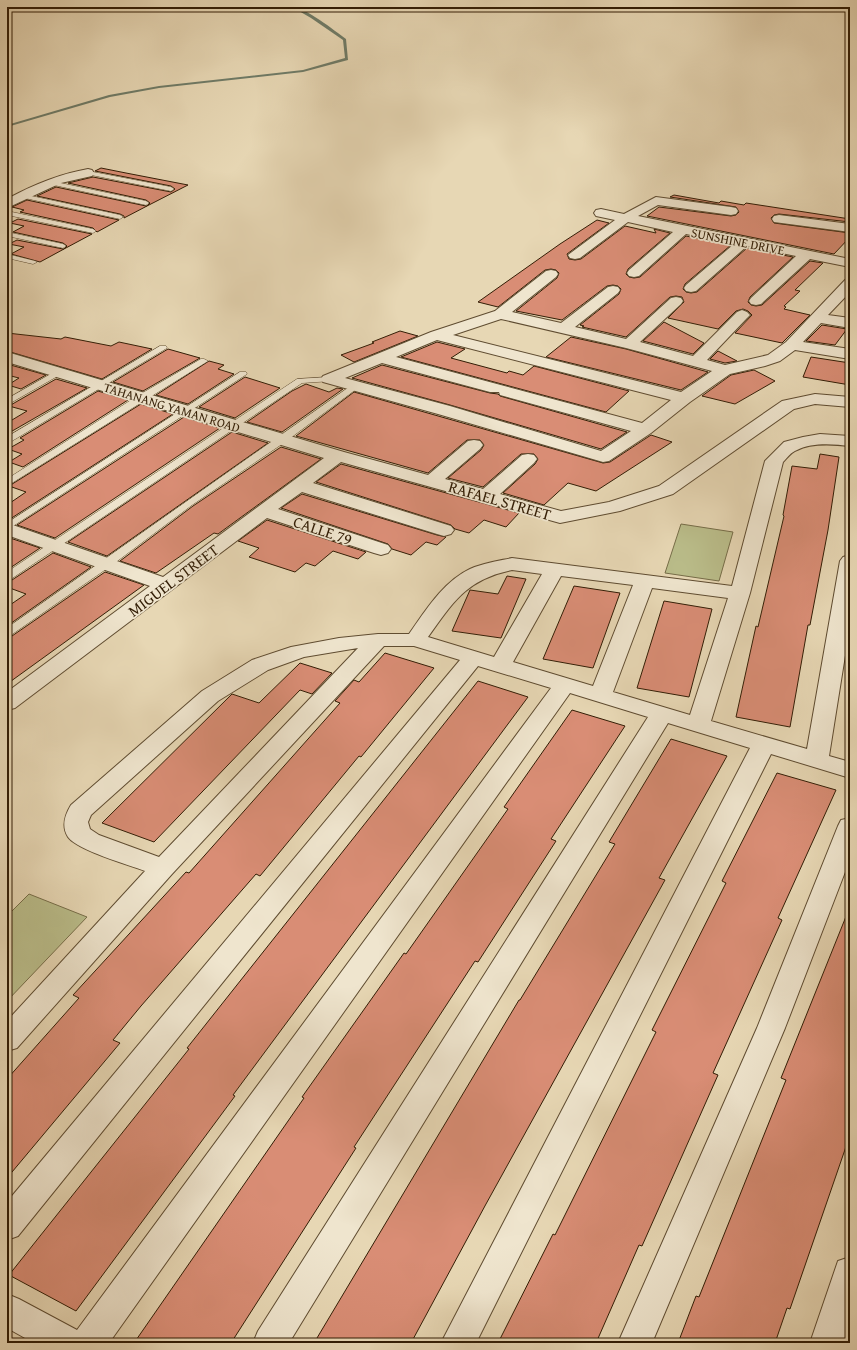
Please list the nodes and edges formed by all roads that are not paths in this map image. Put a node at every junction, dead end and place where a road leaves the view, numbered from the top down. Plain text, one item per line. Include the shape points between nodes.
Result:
1 (88, 173) joint
2 (51, 183) junction
3 (8, 189) dead end
4 (171, 189) dead end
5 (26, 195) junction
6 (146, 203) dead end
7 (7, 204) edge
8 (731, 211) dead end
9 (7, 213) edge
10 (601, 214) dead end
11 (120, 216) dead end
12 (626, 218) junction
13 (780, 219) dead end
14 (850, 228) edge
15 (683, 230) junction
16 (93, 231) dead end
17 (7, 234) edge
18 (744, 242) junction
19 (63, 246) dead end
20 (806, 255) junction
21 (7, 256) edge
22 (575, 256) dead end
23 (34, 262) dead end
24 (850, 263) edge
25 (634, 273) dead end
26 (551, 274) dead end
27 (691, 288) dead end
28 (613, 290) dead end
29 (846, 291) edge
30 (676, 301) dead end
31 (756, 301) dead end
32 (500, 314) junction
33 (742, 315) dead end
34 (816, 318) junction
35 (850, 323) edge
36 (564, 329) junction
37 (436, 335) junction
38 (629, 344) junction
39 (792, 345) junction
40 (163, 348) dead end
41 (850, 353) edge
42 (381, 358) junction
43 (10, 361) edge
44 (204, 361) dead end
45 (696, 362) junction
46 (725, 370) junction
47 (59, 373) junction
48 (243, 374) dead end
49 (329, 379) junction
50 (100, 385) junction
51 (355, 387) junction
52 (142, 397) junction
53 (684, 398) junction
54 (7, 402) edge
55 (850, 402) edge
56 (186, 411) junction
57 (233, 425) junction
58 (645, 429) junction
59 (282, 440) junction
60 (7, 441) edge
61 (850, 441) edge
62 (474, 445) dead end
63 (338, 456) junction
64 (528, 459) dead end
65 (432, 481) junction
66 (7, 483) edge
67 (299, 485) junction
68 (487, 496) junction
69 (264, 511) junction
70 (7, 528) edge
71 (444, 530) dead end
72 (53, 546) junction
73 (381, 549) dead end
74 (850, 561) edge
75 (108, 564) junction
76 (554, 570) junction
77 (7, 577) edge
78 (646, 580) junction
79 (166, 585) junction
80 (740, 593) junction
81 (7, 633) edge
82 (378, 640) junction
83 (415, 640) junction
84 (474, 657) junction
85 (500, 665) junction
86 (565, 684) junction
87 (601, 695) junction
88 (7, 703) edge
89 (663, 714) junction
90 (699, 724) junction
91 (764, 744) junction
92 (818, 760) junction
93 (850, 770) edge
94 (850, 826) edge
95 (163, 868) junction
96 (7, 1040) edge
97 (7, 1226) edge
98 (850, 1272) edge
99 (7, 1310) edge
100 (67, 1343) edge
101 (88, 1343) edge
102 (270, 1343) edge
103 (458, 1343) edge
104 (635, 1343) edge
105 (827, 1343) edge

1 - 2 street
1 - 4 lane
2 - 5 street
2 - 6 lane
3 - 5 street
5 - 7 street
5 - 11 lane
8 - 12 street via 656,200
9 - 16 lane
10 - 12 street, SUNSHINE DRIVE
12 - 15 street, SUNSHINE DRIVE
12 - 22 street
13 - 14 street
15 - 18 street, SUNSHINE DRIVE
15 - 25 street
17 - 19 lane
18 - 20 street, SUNSHINE DRIVE
18 - 27 street
20 - 24 street, SUNSHINE DRIVE
20 - 31 street
21 - 23 lane
26 - 32 street
28 - 36 street
29 - 34 street
30 - 38 street
32 - 36 street
32 - 37 street
33 - 45 street
34 - 35 street
34 - 39 street
36 - 38 street
37 - 42 street
37 - 53 street
38 - 45 street
39 - 41 street
39 - 46 street via 774,358 759,364
40 - 50 lane
42 - 49 street
42 - 58 street
43 - 47 street, TAHANANG YAMAN ROAD
44 - 52 lane
45 - 46 street
46 - 53 street
47 - 50 street, TAHANANG YAMAN ROAD
47 - 54 lane
48 - 56 lane
49 - 51 street
49 - 57 lane via 300,381
50 - 52 street, TAHANANG YAMAN ROAD
50 - 60 lane
51 - 58 street via 444,410 603,457
51 - 59 lane
52 - 56 street, TAHANANG YAMAN ROAD
52 - 66 lane
53 - 58 street
55 - 68 street, RAFAEL STREET via 815,399 788,405 666,490 613,507 560,517
56 - 57 street, TAHANANG YAMAN ROAD
56 - 70 lane
57 - 59 street, TAHANANG YAMAN ROAD
57 - 72 lane
59 - 63 street, TAHANANG YAMAN ROAD
59 - 75 lane via 189,503
61 - 80 street via 812,441 790,446 774,461
62 - 65 street
63 - 65 street, RAFAEL STREET
63 - 67 street, MIGUEL STREET
64 - 68 street
65 - 68 street, RAFAEL STREET
67 - 69 street, MIGUEL STREET
67 - 71 street
69 - 73 street, CALLE 79
69 - 79 street, MIGUEL STREET
70 - 72 street
72 - 75 street
72 - 77 lane
74 - 92 street
75 - 79 street
75 - 81 lane
76 - 78 street
76 - 83 street via 512,564 468,579 452,593
76 - 85 street
78 - 80 street
78 - 87 street
79 - 88 street, MIGUEL STREET
80 - 90 street
82 - 83 street
82 - 95 street
82 - 95 street via 299,652 260,665 210,696 80,811 76,822 78,833 90,841
83 - 84 street
84 - 85 street
84 - 97 street
85 - 86 street
86 - 87 street
86 - 101 street
87 - 89 street
89 - 90 street
89 - 102 street
90 - 91 street
91 - 92 street
91 - 103 street
92 - 93 street
94 - 104 street via 771,1028
95 - 96 street
98 - 105 street
99 - 100 street

